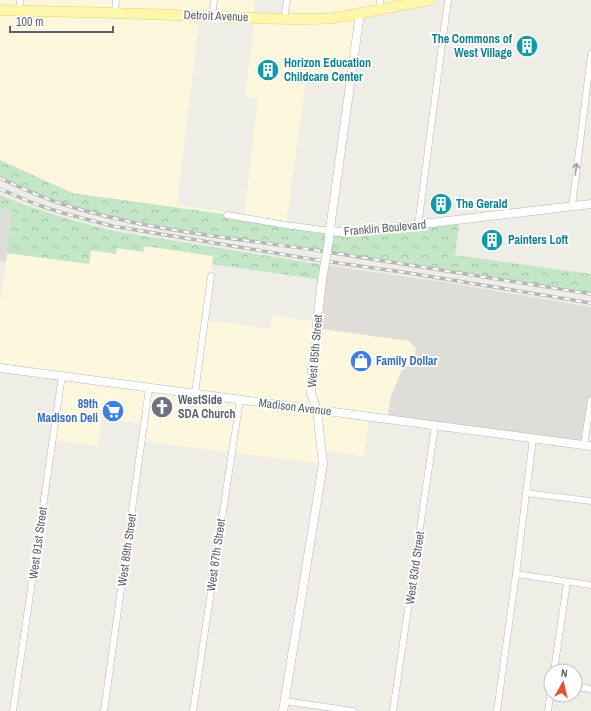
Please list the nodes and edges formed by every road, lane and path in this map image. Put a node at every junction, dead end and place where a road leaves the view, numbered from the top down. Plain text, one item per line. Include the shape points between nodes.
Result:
1 (20, 0) edge
2 (116, 0) edge
3 (214, 0) edge
4 (287, 0) edge
5 (430, 0) edge
6 (448, 0) edge
7 (379, 5) edge
8 (0, 10) edge
9 (19, 11) junction
10 (114, 13) junction
11 (360, 13) junction
12 (212, 16) junction
13 (284, 19) junction
14 (591, 54) edge
15 (591, 204) edge
16 (572, 208) junction
17 (227, 215) dead end
18 (418, 225) junction
19 (329, 236) junction
20 (210, 276) dead end
21 (0, 368) edge
22 (62, 376) junction
23 (150, 388) junction
24 (195, 393) junction
25 (240, 400) junction
26 (591, 400) edge
27 (317, 410) junction
28 (435, 426) junction
29 (533, 438) junction
30 (588, 445) edge
31 (526, 493) junction
32 (591, 501) edge
33 (516, 574) junction
34 (567, 582) junction
35 (591, 585) edge
36 (555, 663) edge
37 (284, 701) junction
38 (13, 711) edge
39 (104, 711) edge
40 (194, 711) edge
41 (283, 711) edge
42 (352, 711) edge
43 (394, 711) edge
44 (497, 711) edge

1 - 9 street
2 - 10 street
3 - 12 street
4 - 13 street
5 - 7 main road, Detroit Avenue
6 - 18 street
7 - 11 main road, Detroit Avenue
8 - 9 main road, Detroit Avenue
9 - 10 main road, Detroit Avenue
10 - 12 main road, Detroit Avenue
11 - 13 main road, Detroit Avenue via 329,19
11 - 19 street, West 85th Street
12 - 13 main road, Detroit Avenue
16 -> 14 street
15 - 16 street, Franklin Boulevard
16 - 18 street, Franklin Boulevard
17 - 19 street, Franklin Boulevard via 286,225
18 - 19 street, Franklin Boulevard
19 - 27 street, West 85th Street, bridge via 312,369 311,393
20 - 24 street
21 - 22 street, Madison Avenue
22 - 23 street, Madison Avenue
22 - 38 street, West 91st Street
23 - 24 street, Madison Avenue
23 - 39 street, West 89th Street
24 - 25 street, Madison Avenue
25 - 27 street, Madison Avenue
25 - 40 street, West 87th Street
26 - 30 street
27 - 28 street, Madison Avenue
27 - 37 street, West 85th Street via 323,464
28 - 29 street, Madison Avenue
28 - 43 street, West 83rd Street
29 - 30 street, Madison Avenue
29 - 31 street
31 - 32 street
31 - 33 street
33 - 34 street
33 - 44 street
34 - 35 street
34 - 36 street
37 - 41 street, West 85th Street
37 - 42 street

